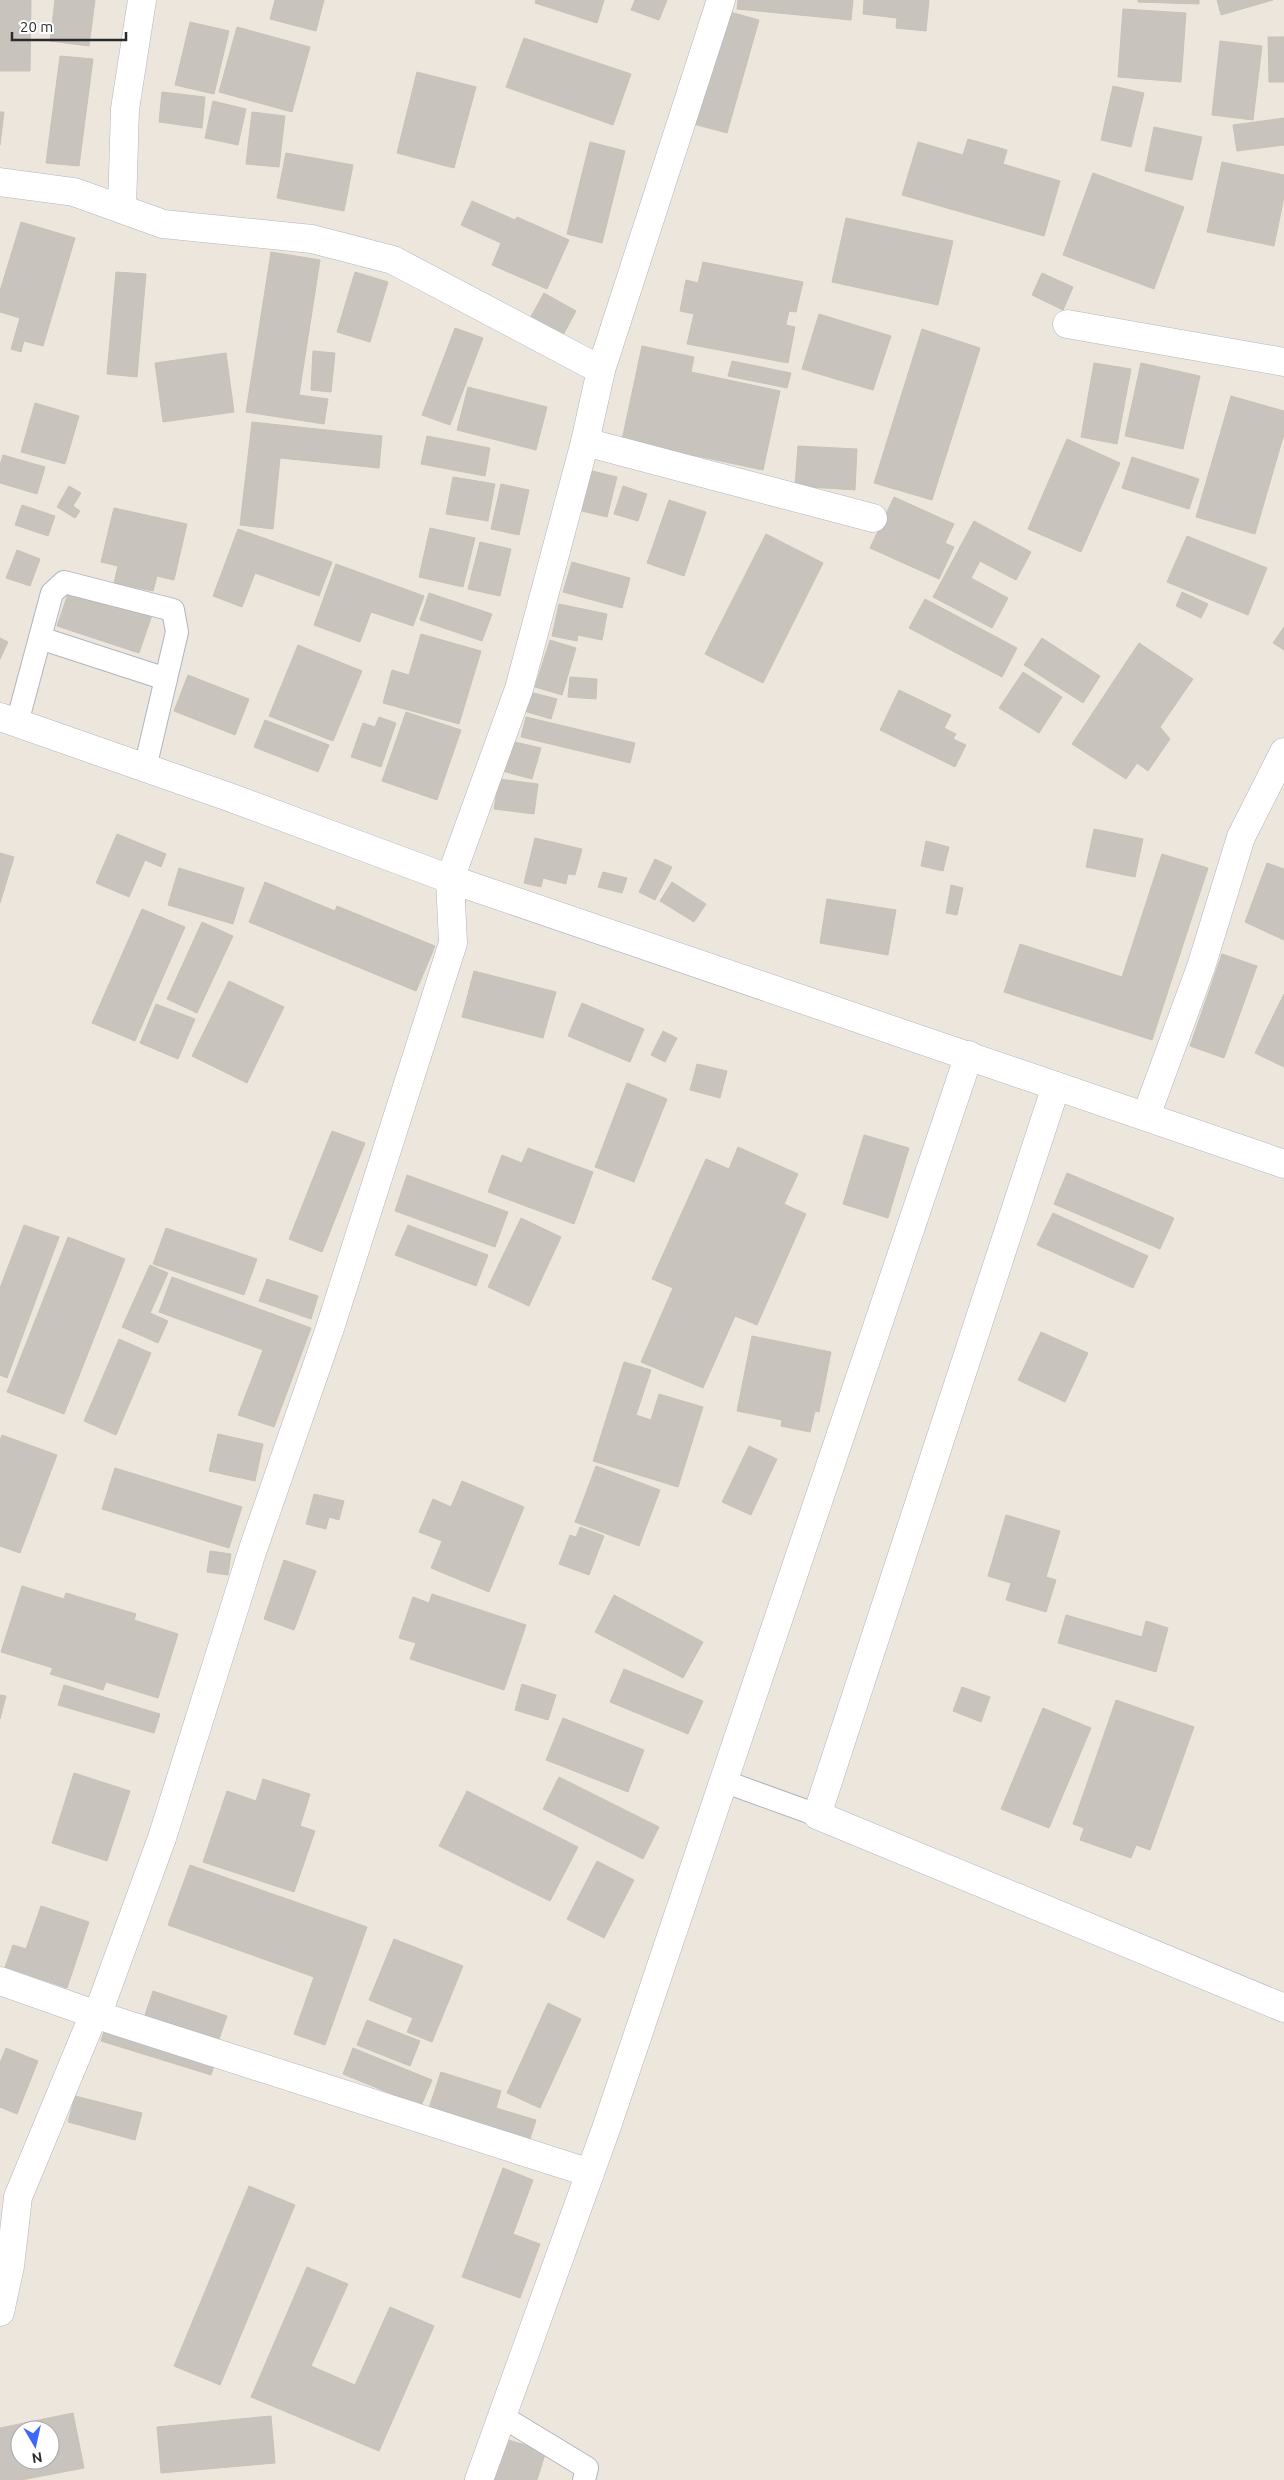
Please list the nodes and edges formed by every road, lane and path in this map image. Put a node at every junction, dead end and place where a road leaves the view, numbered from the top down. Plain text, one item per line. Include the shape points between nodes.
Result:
1 (142, 0) edge
2 (721, 0) edge
3 (0, 182) edge
4 (122, 208) junction
5 (1067, 324) dead end
6 (1284, 362) edge
7 (601, 370) junction
8 (585, 442) junction
9 (873, 518) dead end
10 (40, 638) junction
11 (166, 679) junction
12 (9, 720) edge
13 (1284, 752) edge
14 (145, 768) junction
15 (450, 879) junction
16 (969, 1055) junction
17 (1056, 1086) junction
18 (1146, 1116) junction
19 (1284, 1164) edge
20 (723, 1781) junction
21 (817, 1815) junction
22 (0, 1981) edge
23 (1284, 2008) edge
24 (96, 2014) junction
25 (590, 2173) junction
26 (0, 2312) edge
27 (503, 2417) junction
28 (479, 2480) edge
29 (584, 2480) edge

1 - 4 street via 125,108
2 - 7 street
3 - 4 street via 74,192
4 - 7 street via 163,224 312,239 393,260
5 - 6 street
7 - 8 street
8 - 9 street
8 - 15 street via 519,689
10 - 11 lane
10 - 11 lane via 52,593 64,582 173,610 177,632
10 - 12 lane
11 - 14 lane
12 - 14 street
13 - 18 street via 1241,837 1201,967
14 - 15 street
15 - 16 street
15 - 24 street via 453,943 330,1328 252,1552 162,1838
16 - 17 street
16 - 20 street
17 - 18 street
17 - 21 street
18 - 19 street
20 - 21 lane
20 - 25 street
21 - 23 street
22 - 24 street
24 - 25 street
24 - 26 street via 18,2197 10,2266
25 - 27 street
27 - 28 street
27 - 29 lane via 586,2468

